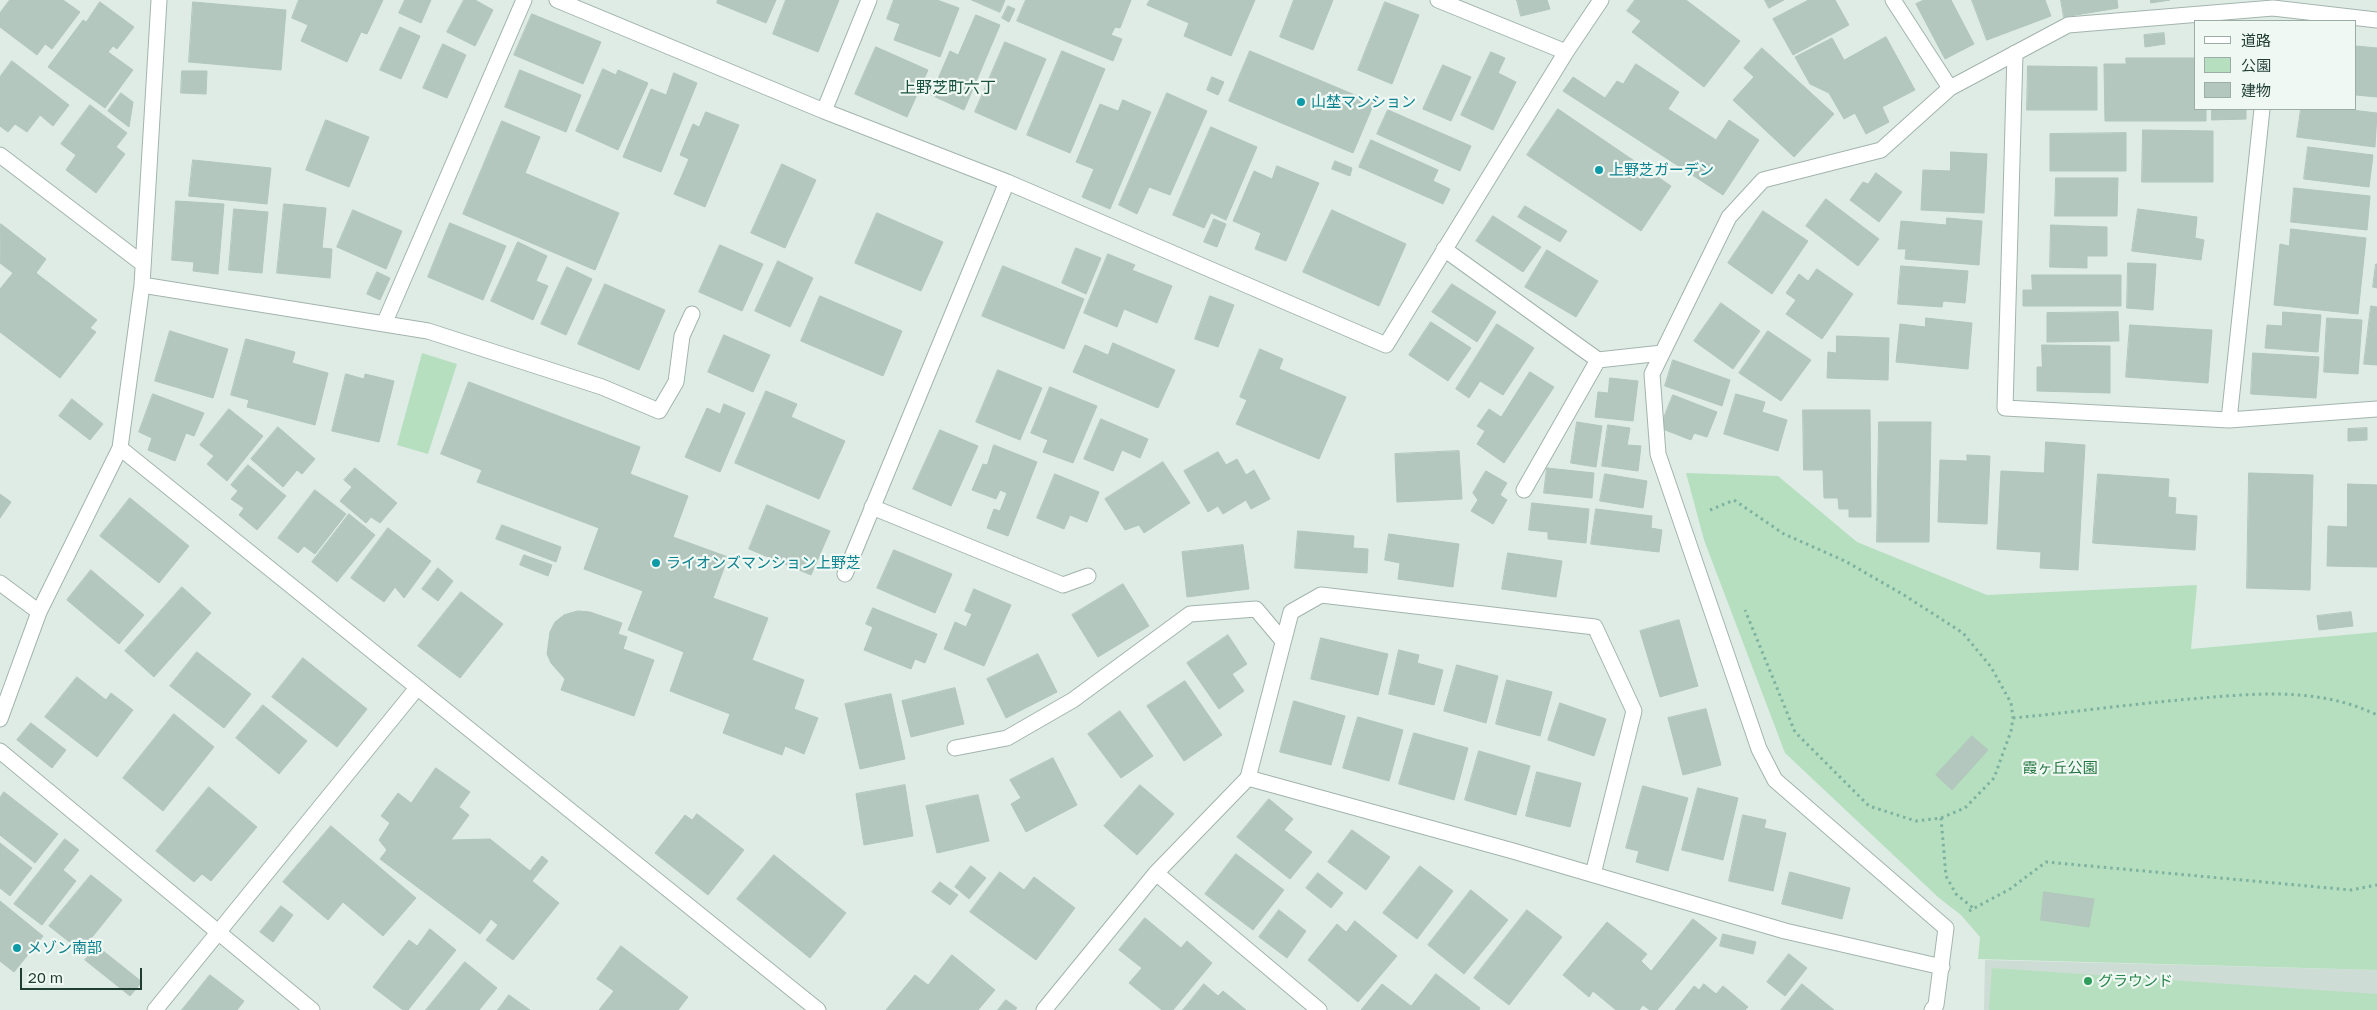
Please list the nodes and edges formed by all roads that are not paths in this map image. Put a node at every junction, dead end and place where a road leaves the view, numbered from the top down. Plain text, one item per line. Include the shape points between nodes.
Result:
1 (160, 0) edge
2 (524, 0) edge
3 (557, 0) edge
4 (869, 0) edge
5 (1438, 0) edge
6 (1601, 0) edge
7 (1893, 0) edge
8 (2272, 10) edge
9 (2377, 20) edge
10 (1566, 52) junction
11 (2015, 53) junction
12 (1950, 88) junction
13 (2262, 110) edge
14 (824, 111) junction
15 (0, 155) edge
16 (1007, 182) junction
17 (1444, 249) junction
18 (144, 264) junction
19 (142, 285) junction
20 (692, 314) dead end
21 (384, 324) junction
22 (1662, 353) junction
23 (1598, 360) junction
24 (2377, 409) edge
25 (2229, 420) junction
26 (120, 448) junction
27 (1524, 490) dead end
28 (872, 507) junction
29 (845, 574) dead end
30 (1088, 576) dead end
31 (0, 583) edge
32 (39, 612) junction
33 (1283, 641) junction
34 (417, 688) junction
35 (0, 718) edge
36 (955, 748) dead end
37 (0, 750) edge
38 (1248, 778) junction
39 (1156, 873) junction
40 (1593, 874) junction
41 (217, 934) junction
42 (1942, 967) junction
43 (155, 1010) edge
44 (312, 1010) edge
45 (818, 1010) edge
46 (1044, 1010) edge
47 (1319, 1010) edge
48 (1932, 1010) edge

1 - 18 street
2 - 21 street
3 - 14 street
4 - 14 street
5 - 10 street
6 - 10 street
7 - 12 street
8 - 9 street
8 - 11 street via 2068,25
10 - 17 street
11 - 12 street
11 - 25 street via 2005,408
12 - 22 street via 1881,150 1763,180 1729,217
13 - 25 street
14 - 16 street
15 - 18 street
16 - 17 street via 1386,345
16 - 28 street
17 - 23 street
18 - 19 street
19 - 21 street
19 - 26 street
20 - 21 street via 682,336 676,382 658,411 602,387 437,334
22 - 23 street
22 - 42 street via 1652,374 1658,454 1759,749 1775,780 1946,928
23 - 27 street
24 - 25 street
26 - 32 street
26 - 34 street
28 - 29 street
28 - 30 street via 1063,585
31 - 32 street
32 - 35 street
33 - 36 street via 1256,609 1190,614 1073,700 1007,738
33 - 38 street
33 - 40 street via 1291,612 1321,595 1594,627 1634,711
34 - 41 street
34 - 45 street
37 - 41 street
38 - 39 street
38 - 40 street
39 - 46 street
39 - 47 street
40 - 42 street via 1785,931
41 - 43 street
41 - 44 street
42 - 48 street via 1936,1005

